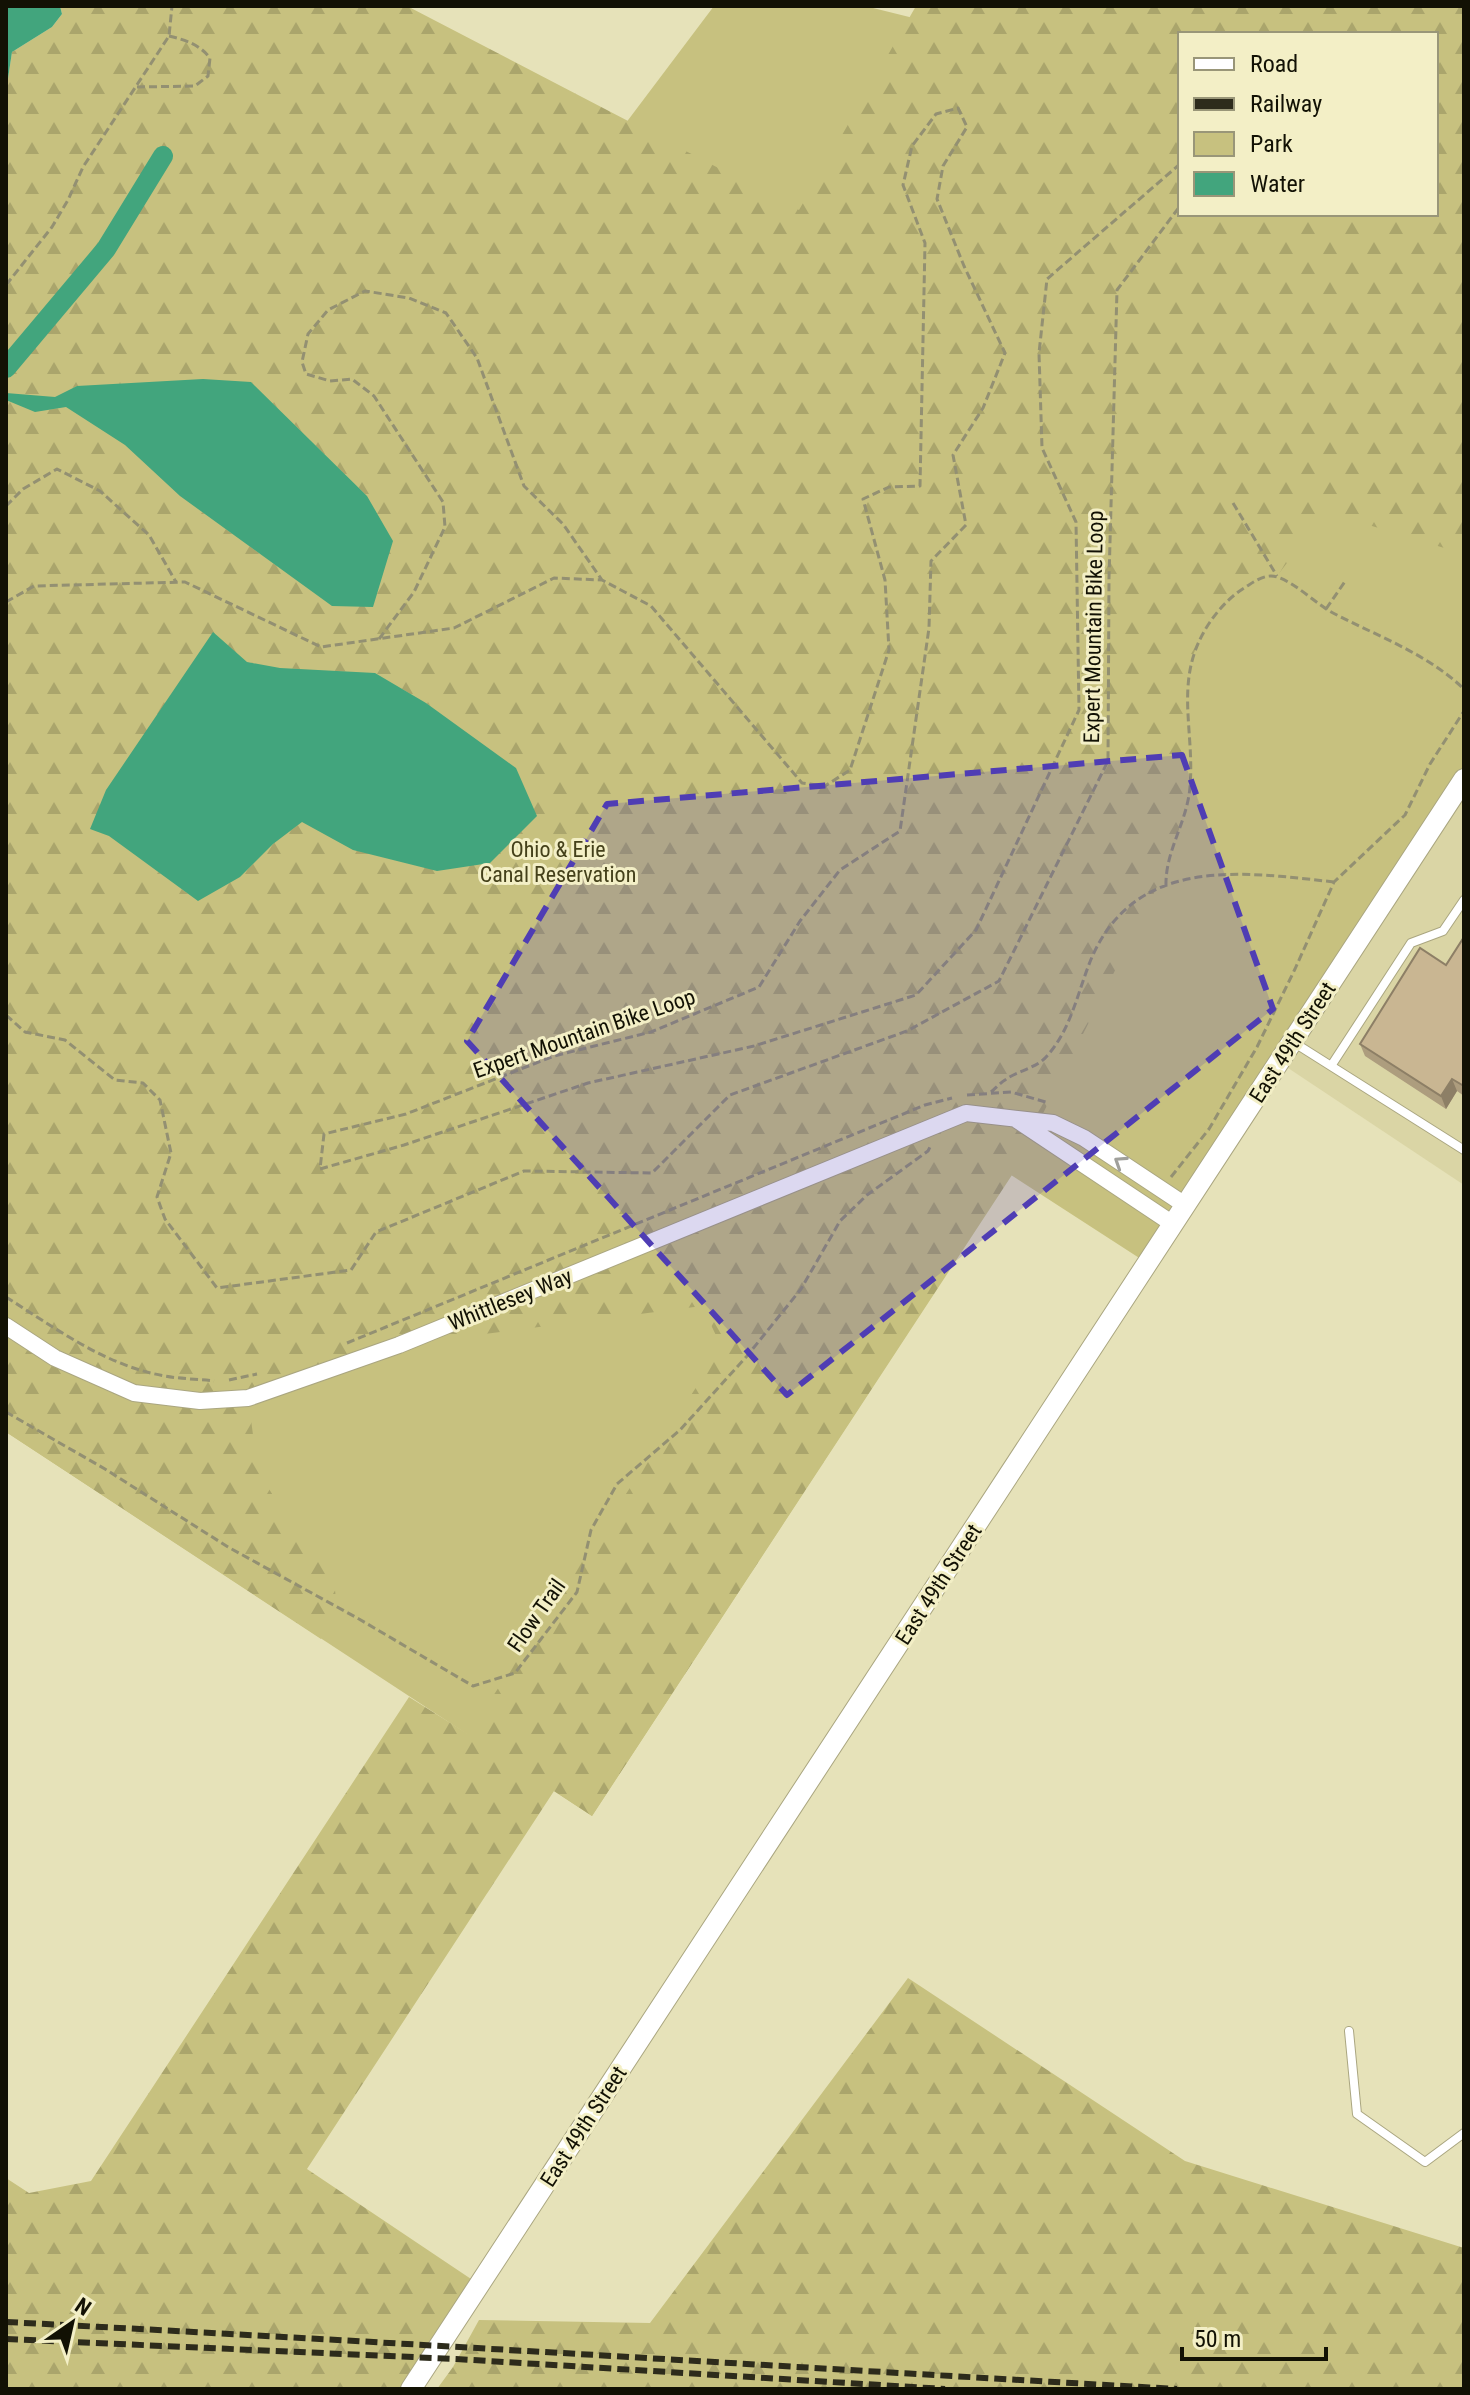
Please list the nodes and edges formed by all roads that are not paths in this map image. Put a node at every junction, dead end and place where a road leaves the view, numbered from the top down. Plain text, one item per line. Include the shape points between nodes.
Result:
1 (1464, 779) edge
2 (1464, 900) edge
3 (1292, 1041) junction
4 (1331, 1066) junction
5 (1013, 1117) junction
6 (1464, 1150) edge
7 (1185, 1205) junction
8 (1173, 1224) junction
9 (6, 1326) edge
10 (1349, 2031) dead end
11 (1464, 2133) edge
12 (411, 2389) edge

1 - 3 street, East 49th Street
2 - 4 lane via 1443,931 1411,943
3 - 4 lane
3 - 7 street, East 49th Street
4 - 6 lane
7 -> 5 street, Whittlesey Way via 1084,1138 1053,1123
5 - 8 street, Whittlesey Way
5 - 9 street, Whittlesey Way via 966,1113 399,1345 248,1398 200,1401 134,1393 55,1358
7 - 8 street, East 49th Street
8 - 12 street, East 49th Street
10 - 11 lane via 1357,2114 1425,2162

